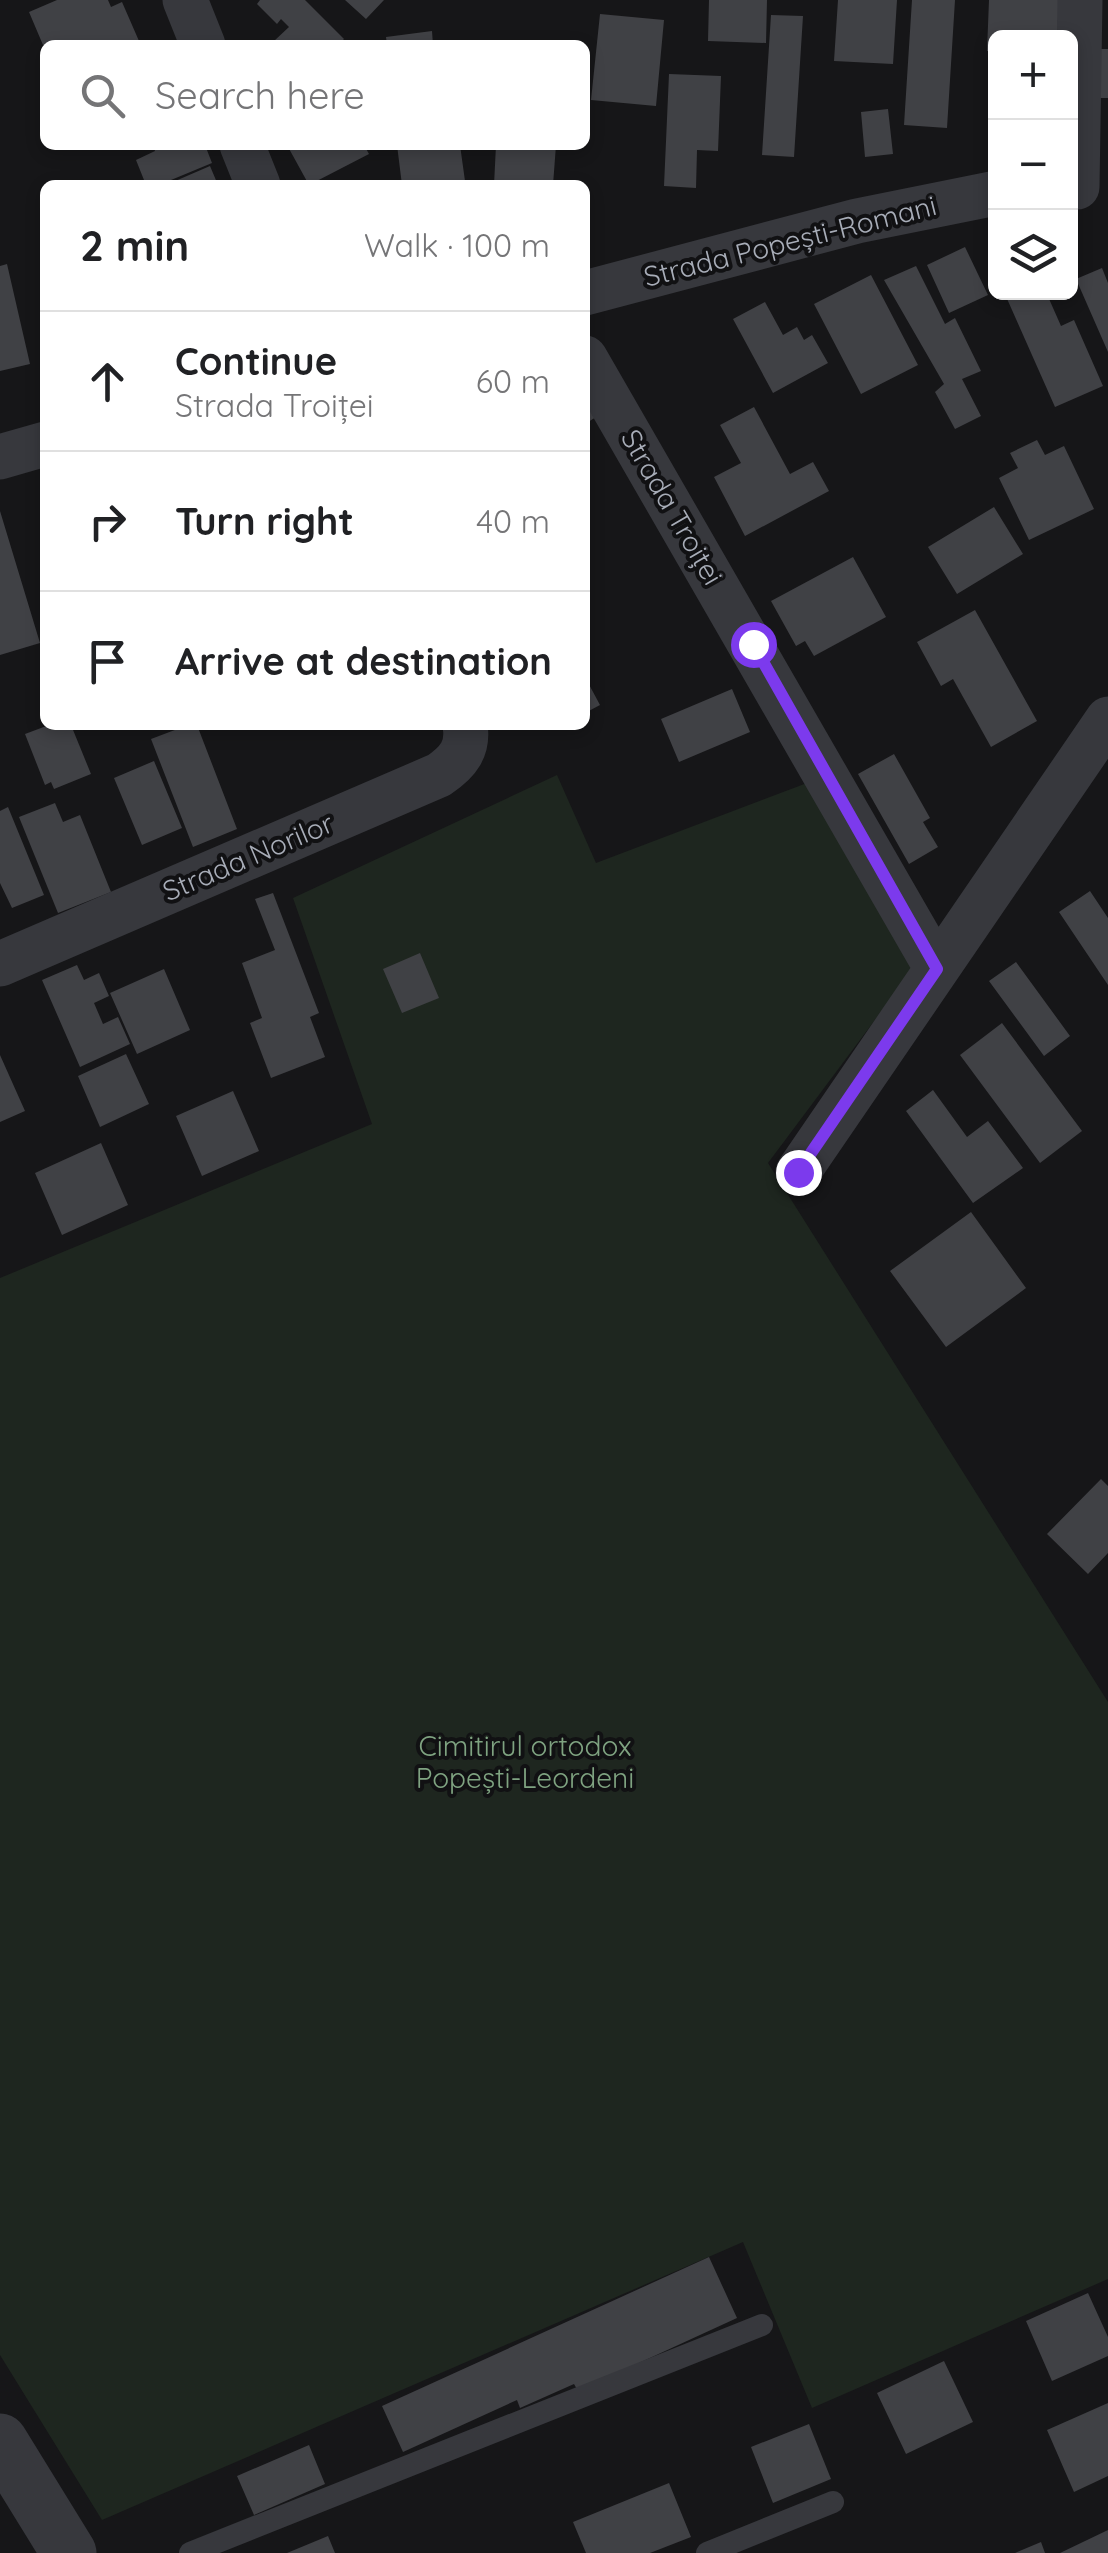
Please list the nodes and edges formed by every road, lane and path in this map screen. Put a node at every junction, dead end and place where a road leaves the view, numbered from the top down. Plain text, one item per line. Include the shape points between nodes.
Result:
1 (185, 0) edge
2 (1080, 0) edge
3 (200, 40) edge
4 (244, 150) edge
5 (256, 180) edge
6 (1085, 187) edge
7 (988, 195) edge
8 (590, 293) edge
9 (590, 367) edge
10 (40, 445) edge
11 (0, 456) edge
12 (1108, 719) edge
13 (466, 730) edge
14 (0, 964) edge
15 (937, 969) junction
16 (798, 1172) dead end
17 (762, 2325) dead end
18 (0, 2442) edge
19 (833, 2502) dead end
20 (69, 2553) edge
21 (190, 2553) edge
22 (707, 2553) edge

1 - 3 street
2 - 6 street
4 - 5 street
7 - 8 street, Strada Popești-Romani via 856,221
9 - 15 street, Strada Troiței
10 - 11 street
12 - 15 street
13 - 14 street, Strada Norilor via 462,755 439,775
15 - 16 street
17 - 21 lane
18 - 20 street
19 - 22 lane

